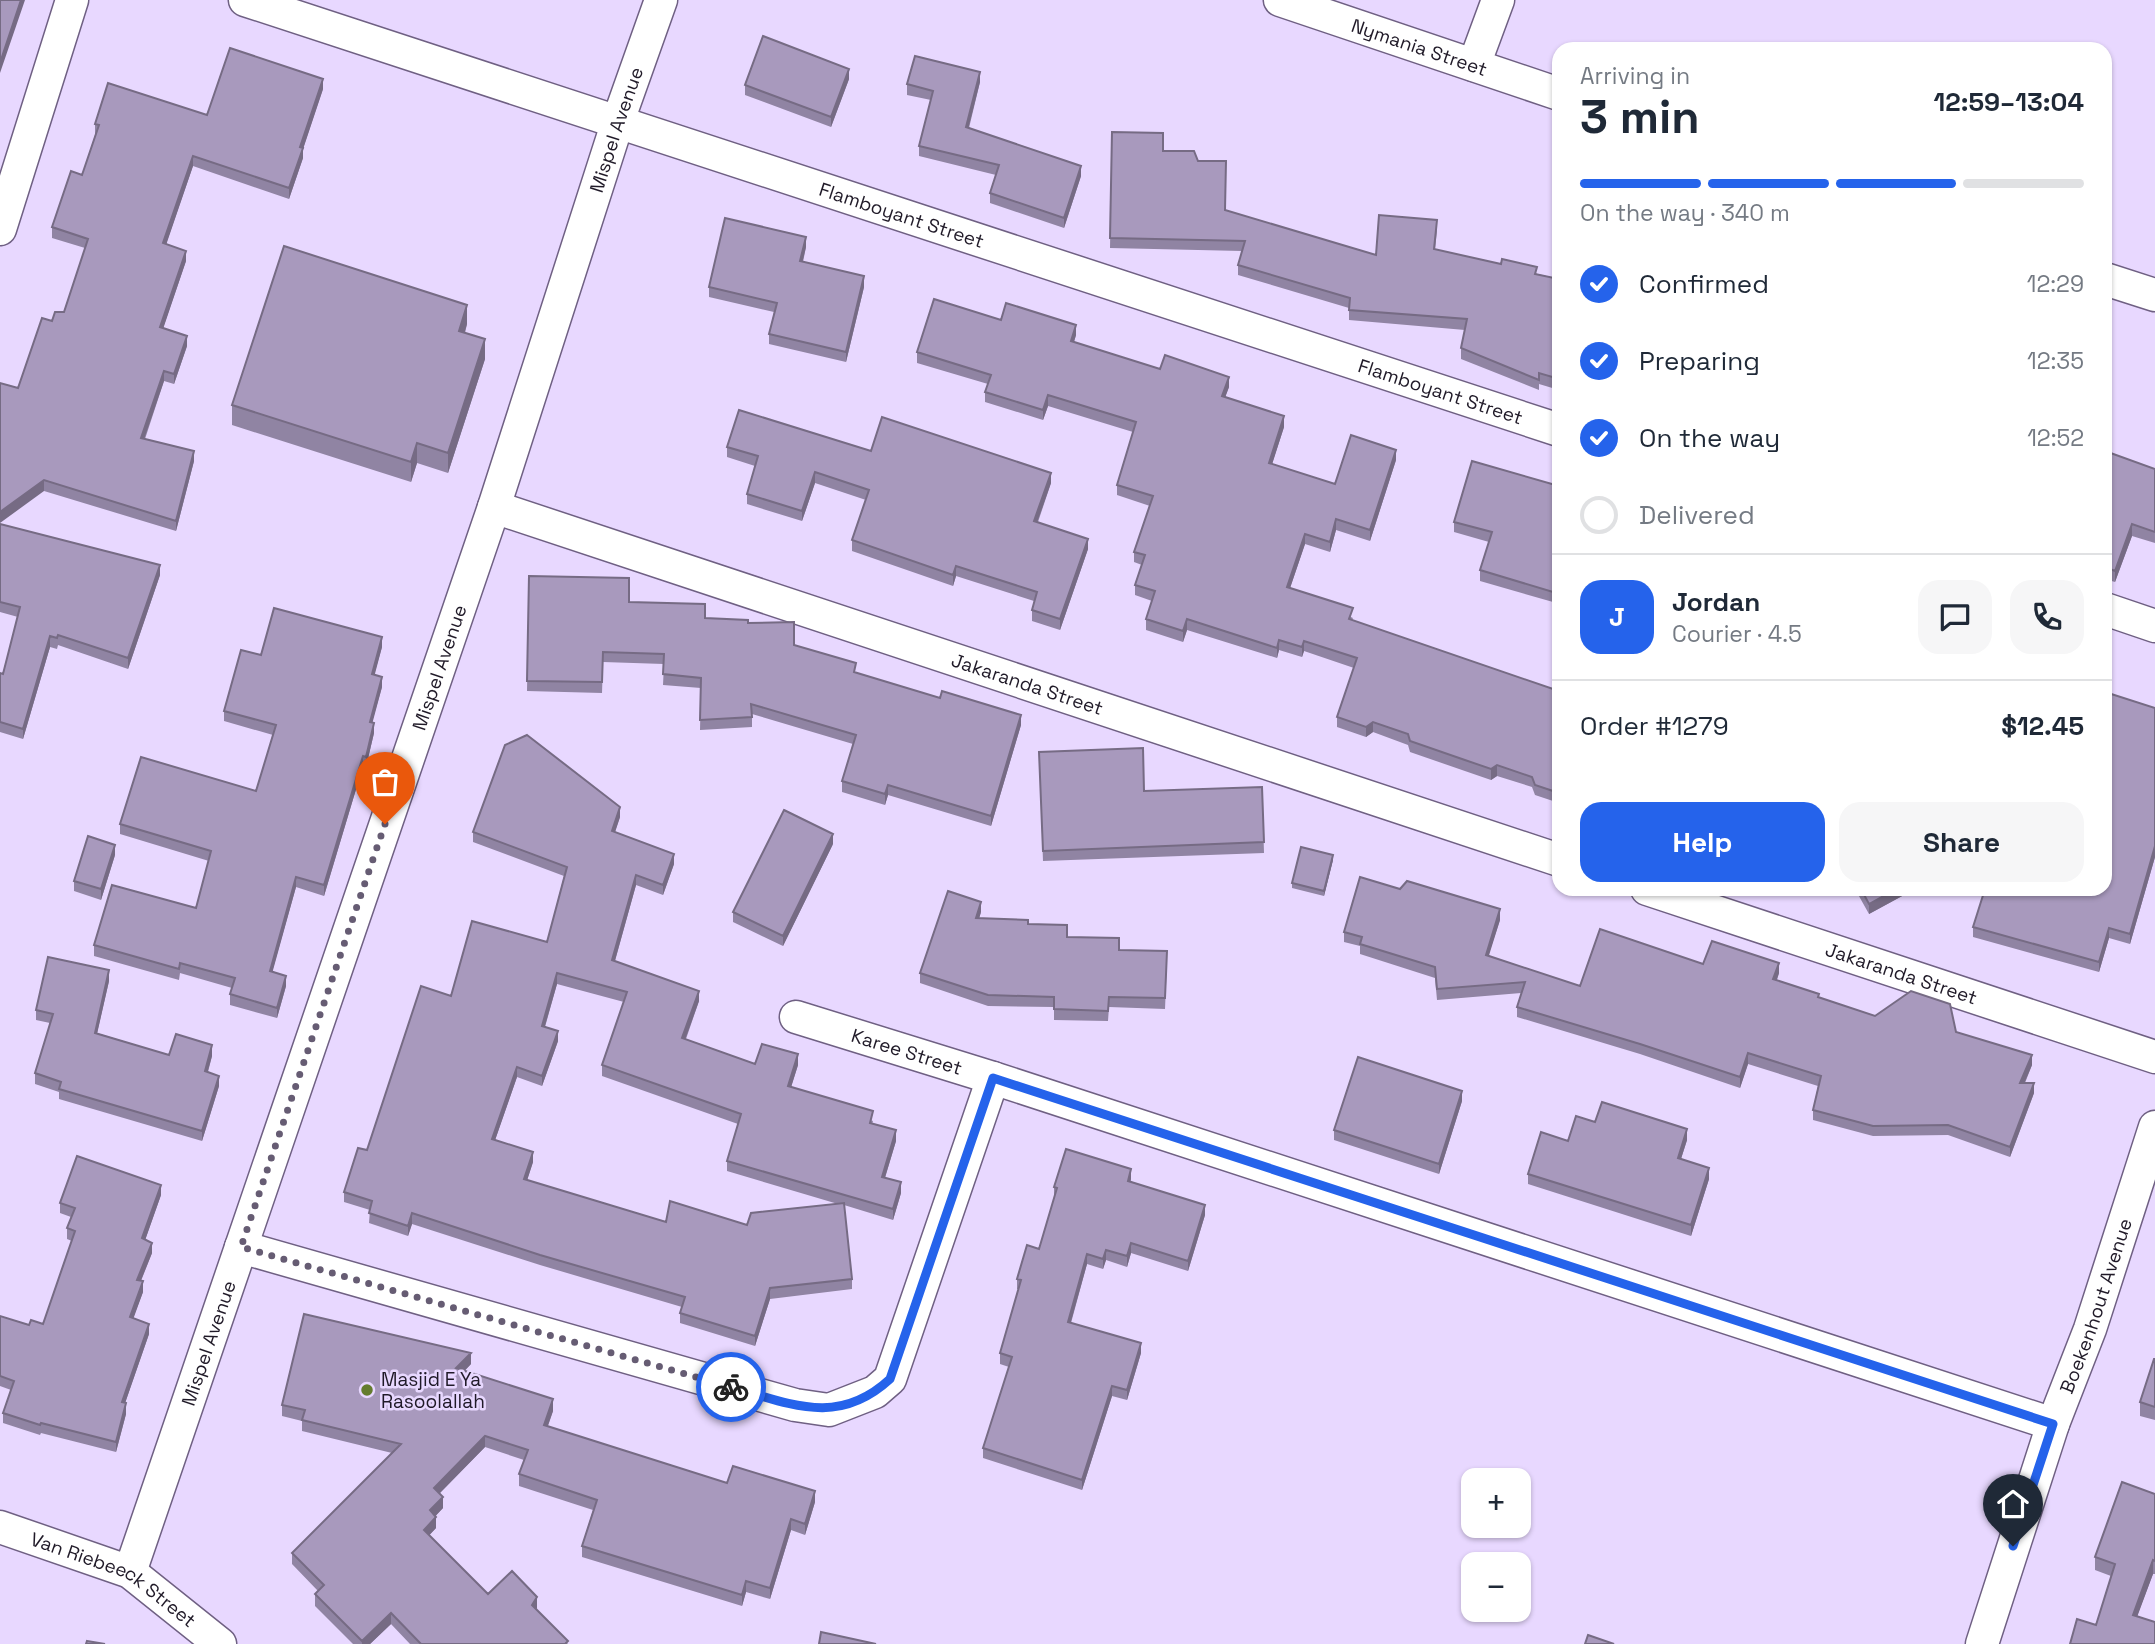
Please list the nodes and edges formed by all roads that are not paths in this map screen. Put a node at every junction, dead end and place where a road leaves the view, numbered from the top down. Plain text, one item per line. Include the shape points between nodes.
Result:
1 (72, 0) edge
2 (245, 0) edge
3 (661, 0) edge
4 (1280, 0) edge
5 (1498, 0) edge
6 (1474, 65) junction
7 (1552, 92) edge
8 (618, 121) junction
9 (0, 229) edge
10 (2112, 281) edge
11 (2155, 295) edge
12 (1552, 428) edge
13 (494, 507) junction
14 (2112, 611) edge
15 (2155, 626) edge
16 (1552, 858) edge
17 (1668, 896) edge
18 (796, 1017) dead end
19 (2155, 1057) edge
20 (993, 1078) junction
21 (2155, 1127) edge
22 (241, 1247) junction
23 (2053, 1424) junction
24 (0, 1527) edge
25 (130, 1572) junction
26 (220, 1644) edge
27 (1982, 1644) edge

1 - 9 street
2 - 8 street, Flamboyant Street
3 - 8 street, Mispel Avenue
4 - 6 street, Nymania Street
5 - 6 street
6 - 7 street, Nymania Street
8 - 12 street, Flamboyant Street
8 - 13 street, Mispel Avenue
10 - 11 street
13 - 16 street, Jakaranda Street
13 - 22 street, Mispel Avenue
14 - 15 street
17 - 19 street, Jakaranda Street
18 - 20 street, Karee Street
20 - 22 street via 890,1379 875,1392 829,1409 794,1405
20 - 23 street, Karee Street
21 - 23 street, Boekenhout Avenue via 2090,1329
22 - 25 street, Mispel Avenue
23 - 27 street, Boekenhout Avenue
24 - 25 street, Van Riebeeck Street
25 - 26 street, Van Riebeeck Street

